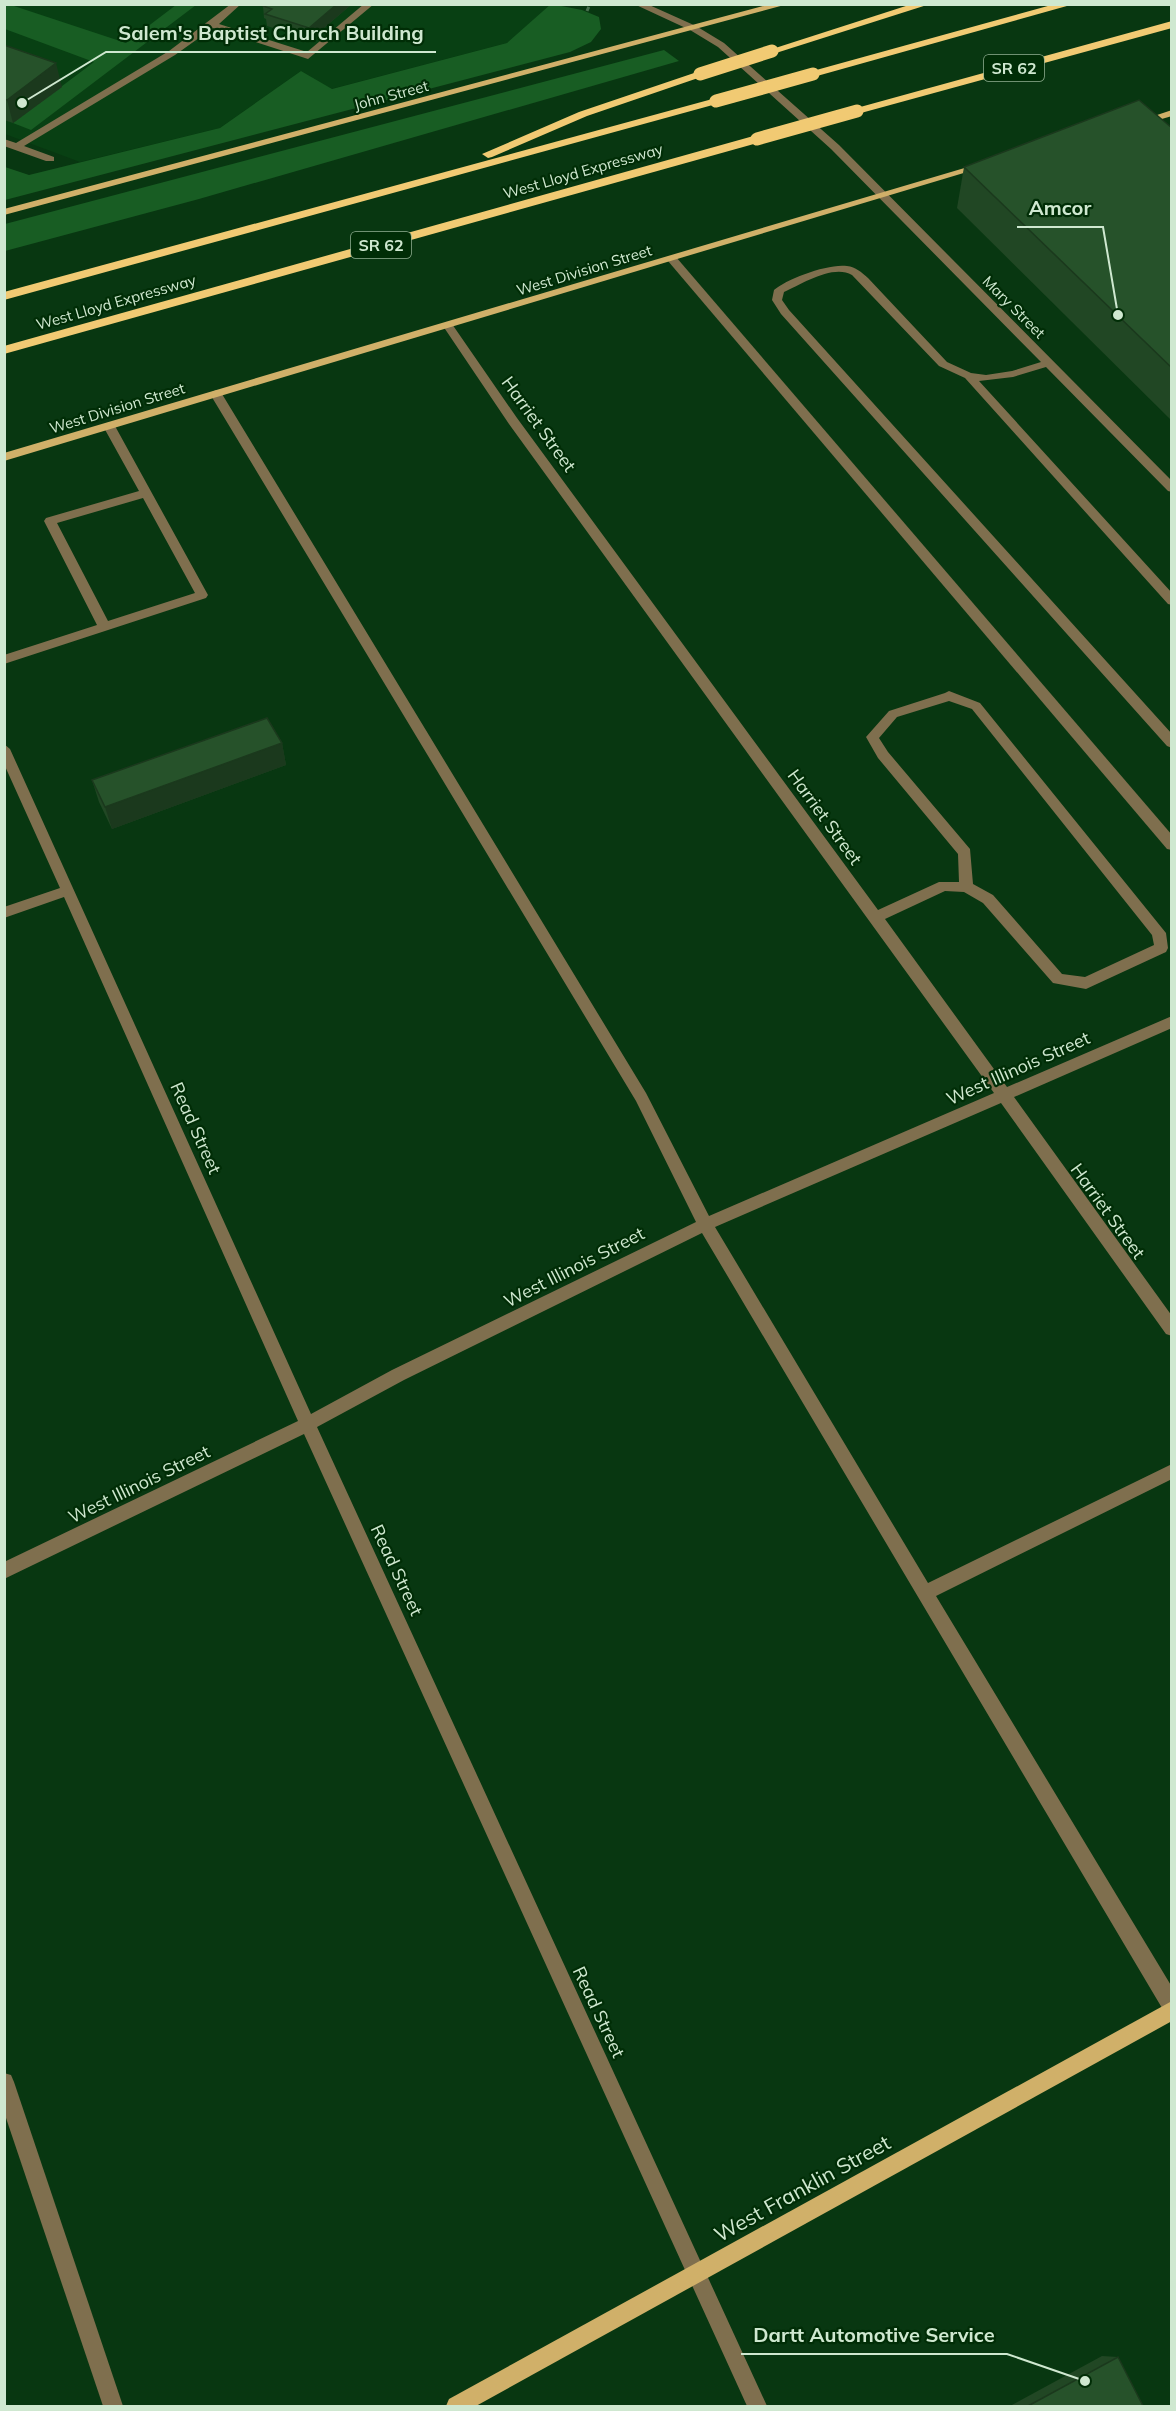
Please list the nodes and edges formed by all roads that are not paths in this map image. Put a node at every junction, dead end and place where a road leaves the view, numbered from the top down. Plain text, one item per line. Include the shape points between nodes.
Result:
1 (237, 4) edge
2 (370, 4) edge
3 (638, 4) edge
4 (784, 4) edge
5 (925, 4) edge
6 (1069, 4) edge
7 (1172, 24) edge
8 (212, 25) junction
9 (693, 28) junction
10 (1172, 113) edge
11 (1151, 119) junction
12 (1130, 125) edge
13 (1165, 130) edge
14 (4, 142) edge
15 (16, 147) junction
16 (50, 159) dead end
17 (996, 162) edge
18 (420, 182) junction
19 (884, 196) junction
20 (4, 212) edge
21 (672, 260) junction
22 (4, 296) edge
23 (448, 326) junction
24 (4, 350) edge
25 (1049, 363) junction
26 (969, 376) junction
27 (216, 394) junction
28 (110, 426) junction
29 (4, 457) edge
30 (1172, 488) edge
31 (146, 493) junction
32 (1172, 601) edge
33 (104, 626) junction
34 (4, 660) edge
35 (1172, 743) edge
36 (4, 749) edge
37 (1172, 845) edge
38 (966, 887) junction
39 (68, 890) junction
40 (4, 913) edge
41 (876, 918) junction
42 (1172, 1022) edge
43 (1003, 1096) junction
44 (705, 1224) junction
45 (1172, 1329) edge
46 (308, 1424) junction
47 (1172, 1471) edge
48 (4, 1571) edge
49 (926, 1593) junction
50 (1172, 2008) edge
51 (4, 2082) edge
52 (697, 2274) junction
53 (113, 2406) edge
54 (456, 2406) edge
55 (757, 2406) edge

1 - 8 street
2 - 8 street via 308,56
3 - 9 street, Mary Street
4 - 9 main road, John Street
5 - 18 highway, bridge via 583,114
6 - 18 highway, West Lloyd Expressway / SR 62, bridge
7 - 24 highway, West Lloyd Expressway / SR 62, bridge
8 - 15 street
9 - 19 street, Mary Street via 721,45
9 - 20 main road, John Street
10 - 11 main road
11 - 12 main road
11 - 13 street
14 - 15 street
15 - 16 street
17 - 19 main road, West Division Street
18 - 22 highway, West Lloyd Expressway / SR 62
19 - 21 main road, West Division Street
19 - 25 street, Mary Street
21 - 23 main road, West Division Street
21 - 37 street
23 - 27 main road, West Division Street
23 - 41 street, Harriet Street
25 - 26 street via 986,378
25 - 30 street, Mary Street
26 - 32 street
26 - 35 street via 943,364 852,270 821,274 779,290 777,300 785,312
27 - 28 main road, West Division Street
27 - 44 street via 641,1097
28 - 29 main road, West Division Street
28 - 31 street
31 - 33 street via 50,521
31 - 33 street via 202,595
33 - 34 street
36 - 39 street, Read Street
38 - 38 street via 988,899 1058,978 1086,983 1161,948 1159,933 976,706 949,696 893,714 872,737 966,853
38 - 41 street via 944,886
39 - 40 street
39 - 46 street, Read Street
41 - 43 street, Harriet Street
42 - 43 street, West Illinois Street
43 - 44 street, West Illinois Street
43 - 45 street, Harriet Street
44 - 46 street, West Illinois Street via 398,1375
44 - 49 street
46 - 48 street, West Illinois Street
46 - 52 street, Read Street
47 - 49 street
49 - 50 street
50 - 52 main road, West Franklin Street
51 - 53 street
52 - 54 main road, West Franklin Street
52 - 55 street, Read Street

